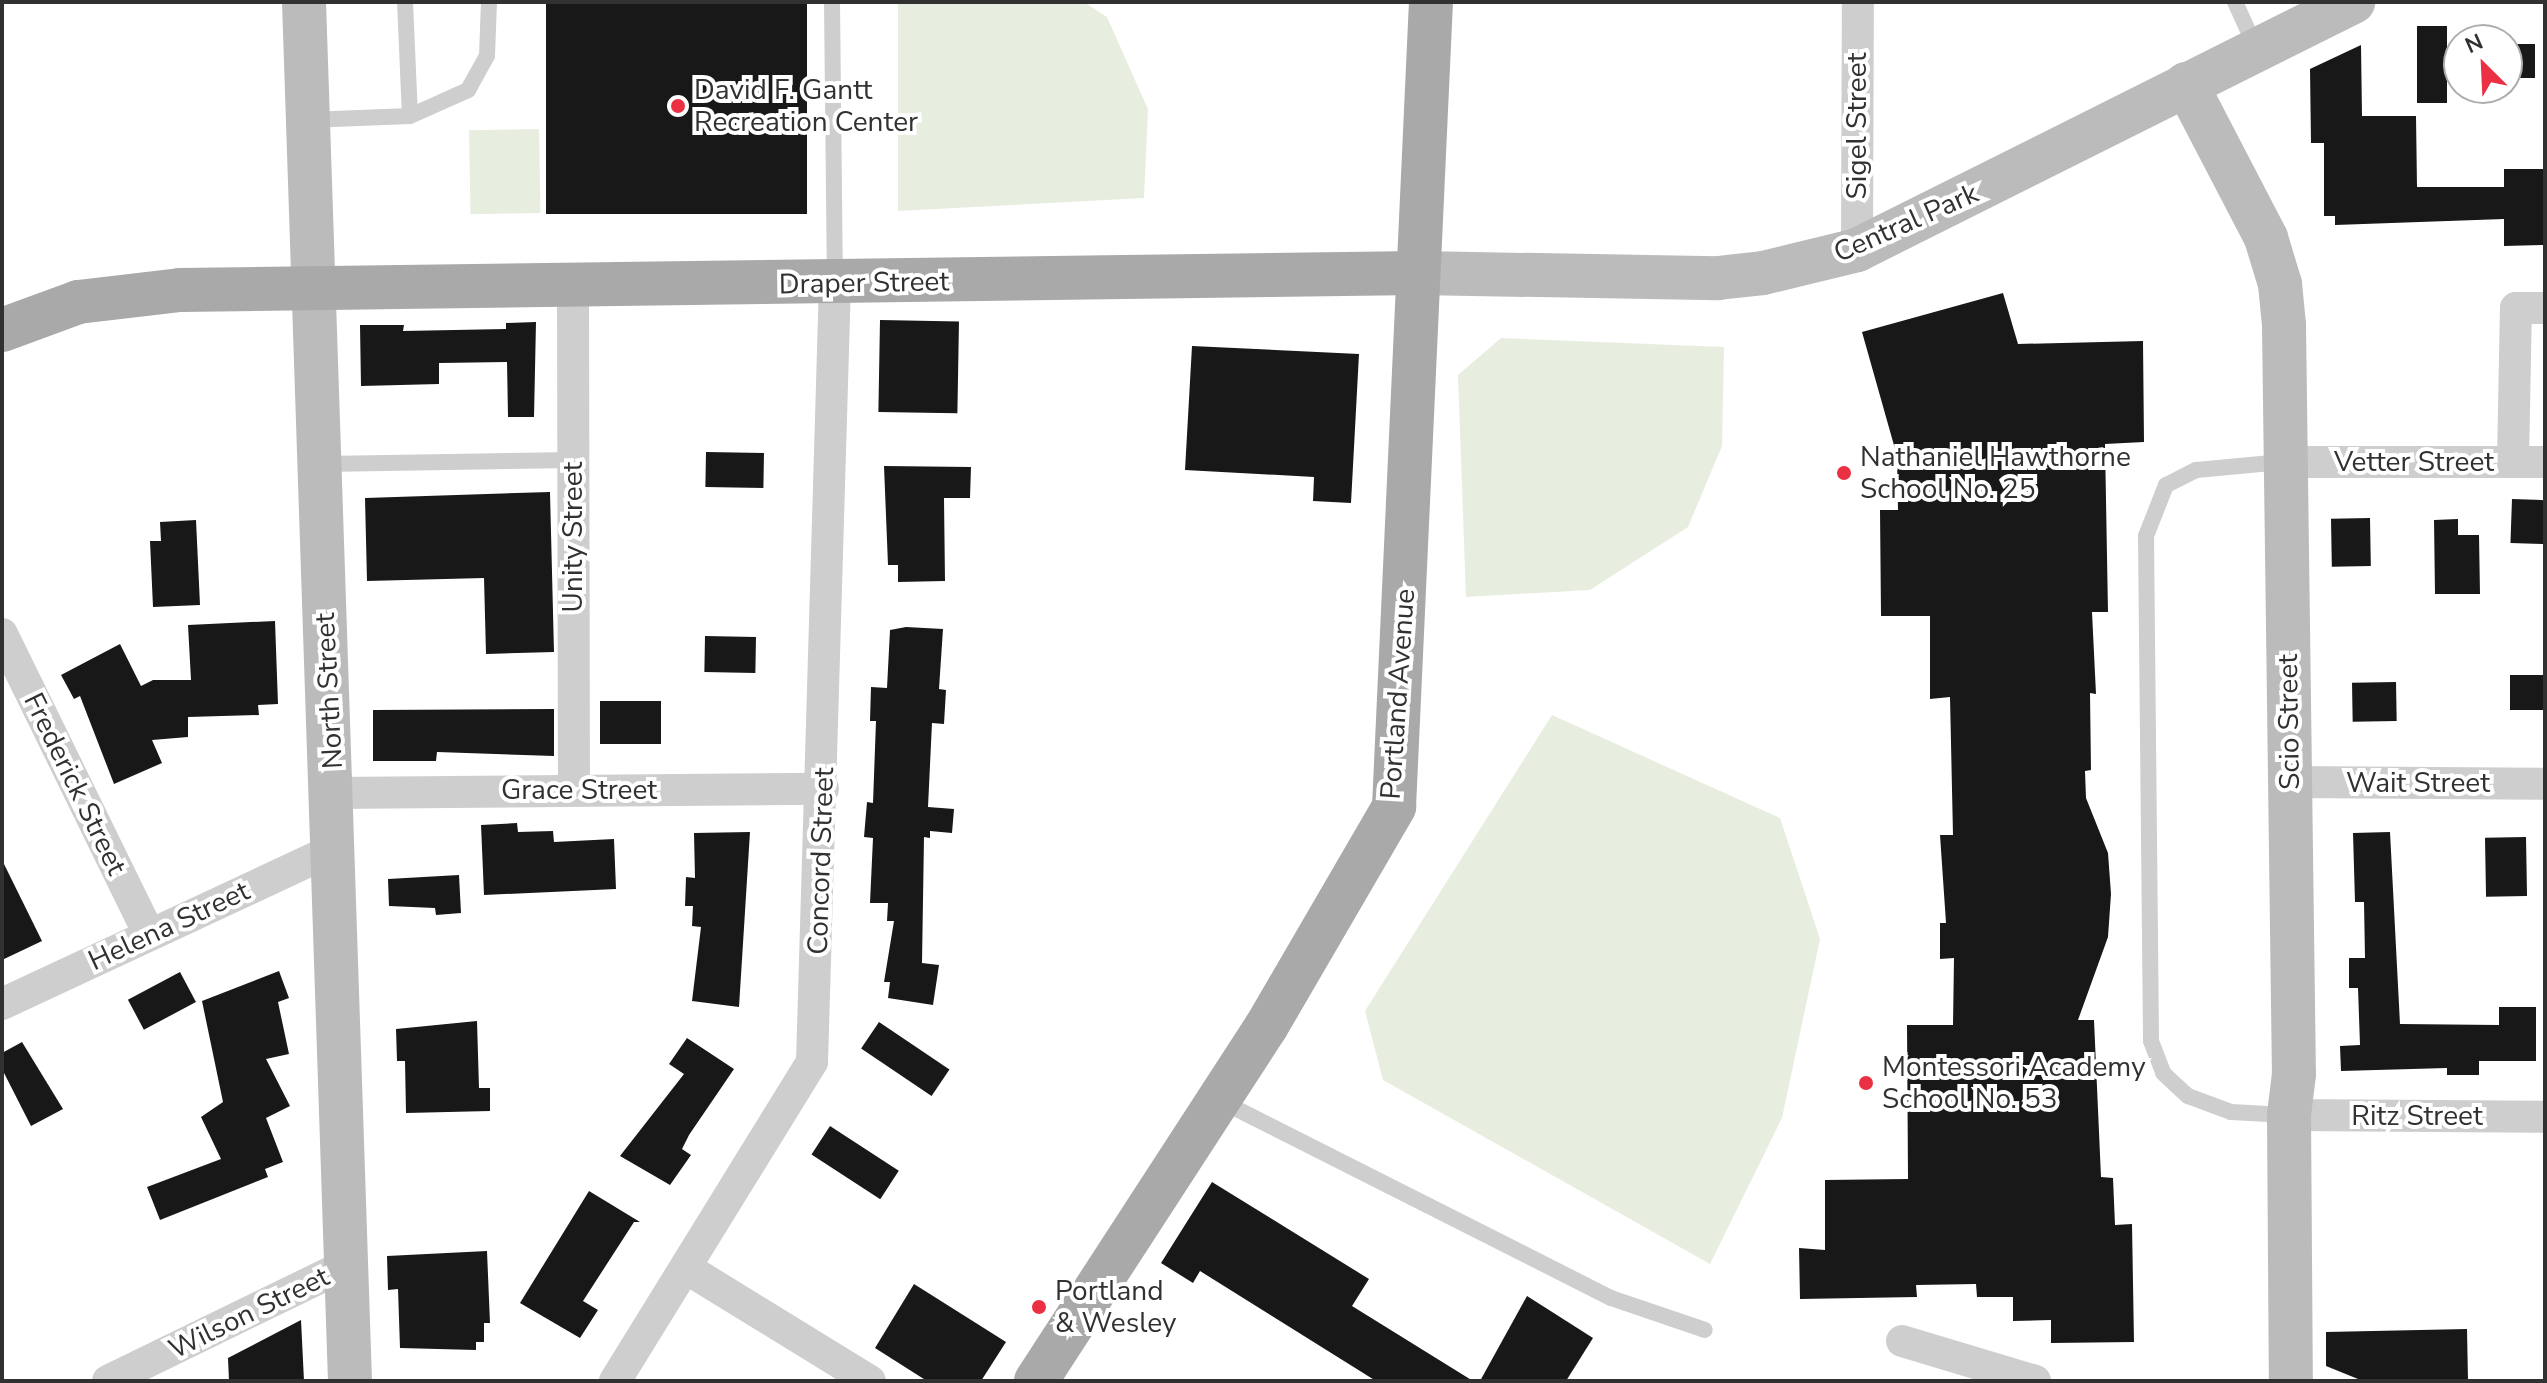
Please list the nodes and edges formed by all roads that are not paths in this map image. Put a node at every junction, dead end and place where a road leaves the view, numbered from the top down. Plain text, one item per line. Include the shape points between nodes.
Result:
1 (304, 2) edge
2 (405, 2) edge
3 (489, 2) edge
4 (832, 2) edge
5 (1431, 2) edge
6 (1858, 2) edge
7 (2235, 2) edge
8 (2353, 2) edge
9 (2256, 48) junction
10 (2186, 84) junction
11 (410, 116) junction
12 (307, 120) junction
13 (1857, 250) junction
14 (1418, 273) junction
15 (835, 284) junction
16 (573, 286) junction
17 (311, 287) junction
18 (2545, 308) edge
19 (2, 330) edge
20 (573, 460) junction
21 (2513, 461) junction
22 (2282, 462) junction
23 (2545, 462) edge
24 (319, 464) junction
25 (2, 634) edge
26 (2290, 782) junction
27 (2545, 784) edge
28 (574, 789) junction
29 (823, 789) junction
30 (334, 793) junction
31 (336, 848) junction
32 (149, 934) junction
33 (2, 1004) edge
34 (1220, 1100) junction
35 (2289, 1115) junction
36 (2545, 1117) edge
37 (346, 1265) junction
38 (686, 1268) junction
39 (1705, 1330) dead end
40 (1902, 1341) dead end
41 (108, 1381) edge
42 (350, 1381) edge
43 (615, 1381) edge
44 (870, 1381) edge
45 (1036, 1381) edge
46 (2035, 1381) edge
47 (2291, 1381) edge

1 - 12 street, North Street
2 - 11 lane
3 - 11 lane via 487,56 468,90
4 - 15 lane
5 - 14 main road, Portland Avenue
6 - 13 street, Sigel Street
7 - 9 lane
8 - 9 street, Central Park
9 - 10 street, Central Park
10 - 13 street, Central Park
10 - 22 street, Scio Street via 2266,238 2280,284
11 - 12 lane
12 - 17 street, North Street
13 - 14 street, Central Park via 1718,278
14 - 15 main road, Draper Street
14 - 34 main road, Portland Avenue via 1394,807
15 - 16 main road, Draper Street
15 - 29 street, Concord Street
16 - 17 main road, Draper Street
16 - 20 street, Unity Street
17 - 19 main road, Draper Street via 128,293 53,309
17 - 24 street, North Street
18 - 21 street via 2516,308
20 - 24 lane
20 - 28 street, Unity Street
21 - 22 street, Vetter Street
21 - 23 street, Vetter Street
22 - 26 street, Scio Street
22 - 35 lane via 2196,470 2166,485 2146,536 2151,1025 2163,1073 2188,1096 2231,1112
24 - 30 street, North Street
25 - 32 street, Frederick Street
26 - 27 street, Wait Street
26 - 35 street, Scio Street via 2294,1074
28 - 29 street, Grace Street
28 - 30 street, Grace Street
29 - 38 street, Concord Street via 812,1062
30 - 31 street, North Street
31 - 32 street, Helena Street
31 - 37 street, North Street
32 - 33 street, Helena Street
34 - 39 lane via 1611,1298
34 - 45 main road, Portland Avenue
35 - 36 street, Ritz Street
35 - 47 street, Scio Street
37 - 41 street, Wilson Street
37 - 42 street, North Street
38 - 43 street, Concord Street
38 - 44 street
40 - 46 street

